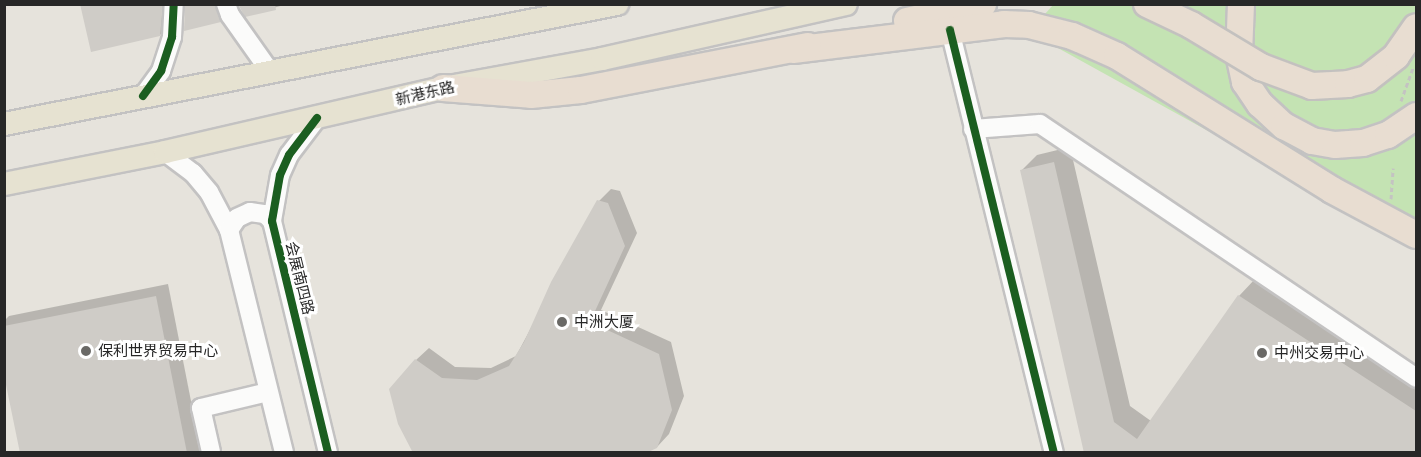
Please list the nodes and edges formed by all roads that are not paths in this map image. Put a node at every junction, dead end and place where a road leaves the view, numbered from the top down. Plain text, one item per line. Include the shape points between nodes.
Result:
1 (174, 4) edge
2 (226, 4) edge
3 (617, 4) edge
4 (846, 4) edge
5 (983, 4) edge
6 (1147, 4) edge
7 (1241, 4) edge
8 (1416, 27) edge
9 (950, 30) junction
10 (793, 50) junction
11 (272, 73) junction
12 (442, 88) junction
13 (143, 96) junction
14 (1416, 116) edge
15 (317, 118) junction
16 (4, 124) edge
17 (973, 129) junction
18 (165, 152) junction
19 (4, 184) edge
20 (272, 221) junction
21 (229, 230) junction
22 (1416, 236) edge
23 (1416, 378) edge
24 (268, 392) junction
25 (211, 453) edge
26 (284, 453) edge
27 (328, 453) edge
28 (1054, 453) edge

1 - 13 street via 172,38 161,71
2 - 11 street
3 - 11 main road
4 - 12 main road, 新港东路 via 602,58
5 - 10 highway
6 - 8 highway, bridge via 1262,67 1312,86 1367,79 1396,56
7 - 14 highway via 1239,54 1245,82 1260,104 1284,126 1312,141 1335,145 1363,143 1388,135
9 - 10 highway
9 - 17 street
9 - 22 highway via 1018,24 1095,44 1332,190
10 - 12 highway via 550,94
11 - 13 main road
12 - 15 main road, 新港东路
13 - 16 main road
15 - 18 main road, 新港东路
15 - 20 street, 会展南四路 via 289,155 280,175
17 - 23 street via 1040,124
17 - 28 street
18 - 19 main road, 新港东路
18 - 21 street via 193,173 209,192
20 - 21 street via 265,214 250,212 237,218
20 - 27 street, 会展南四路
21 - 24 street
24 - 25 street via 201,408
24 - 26 street

